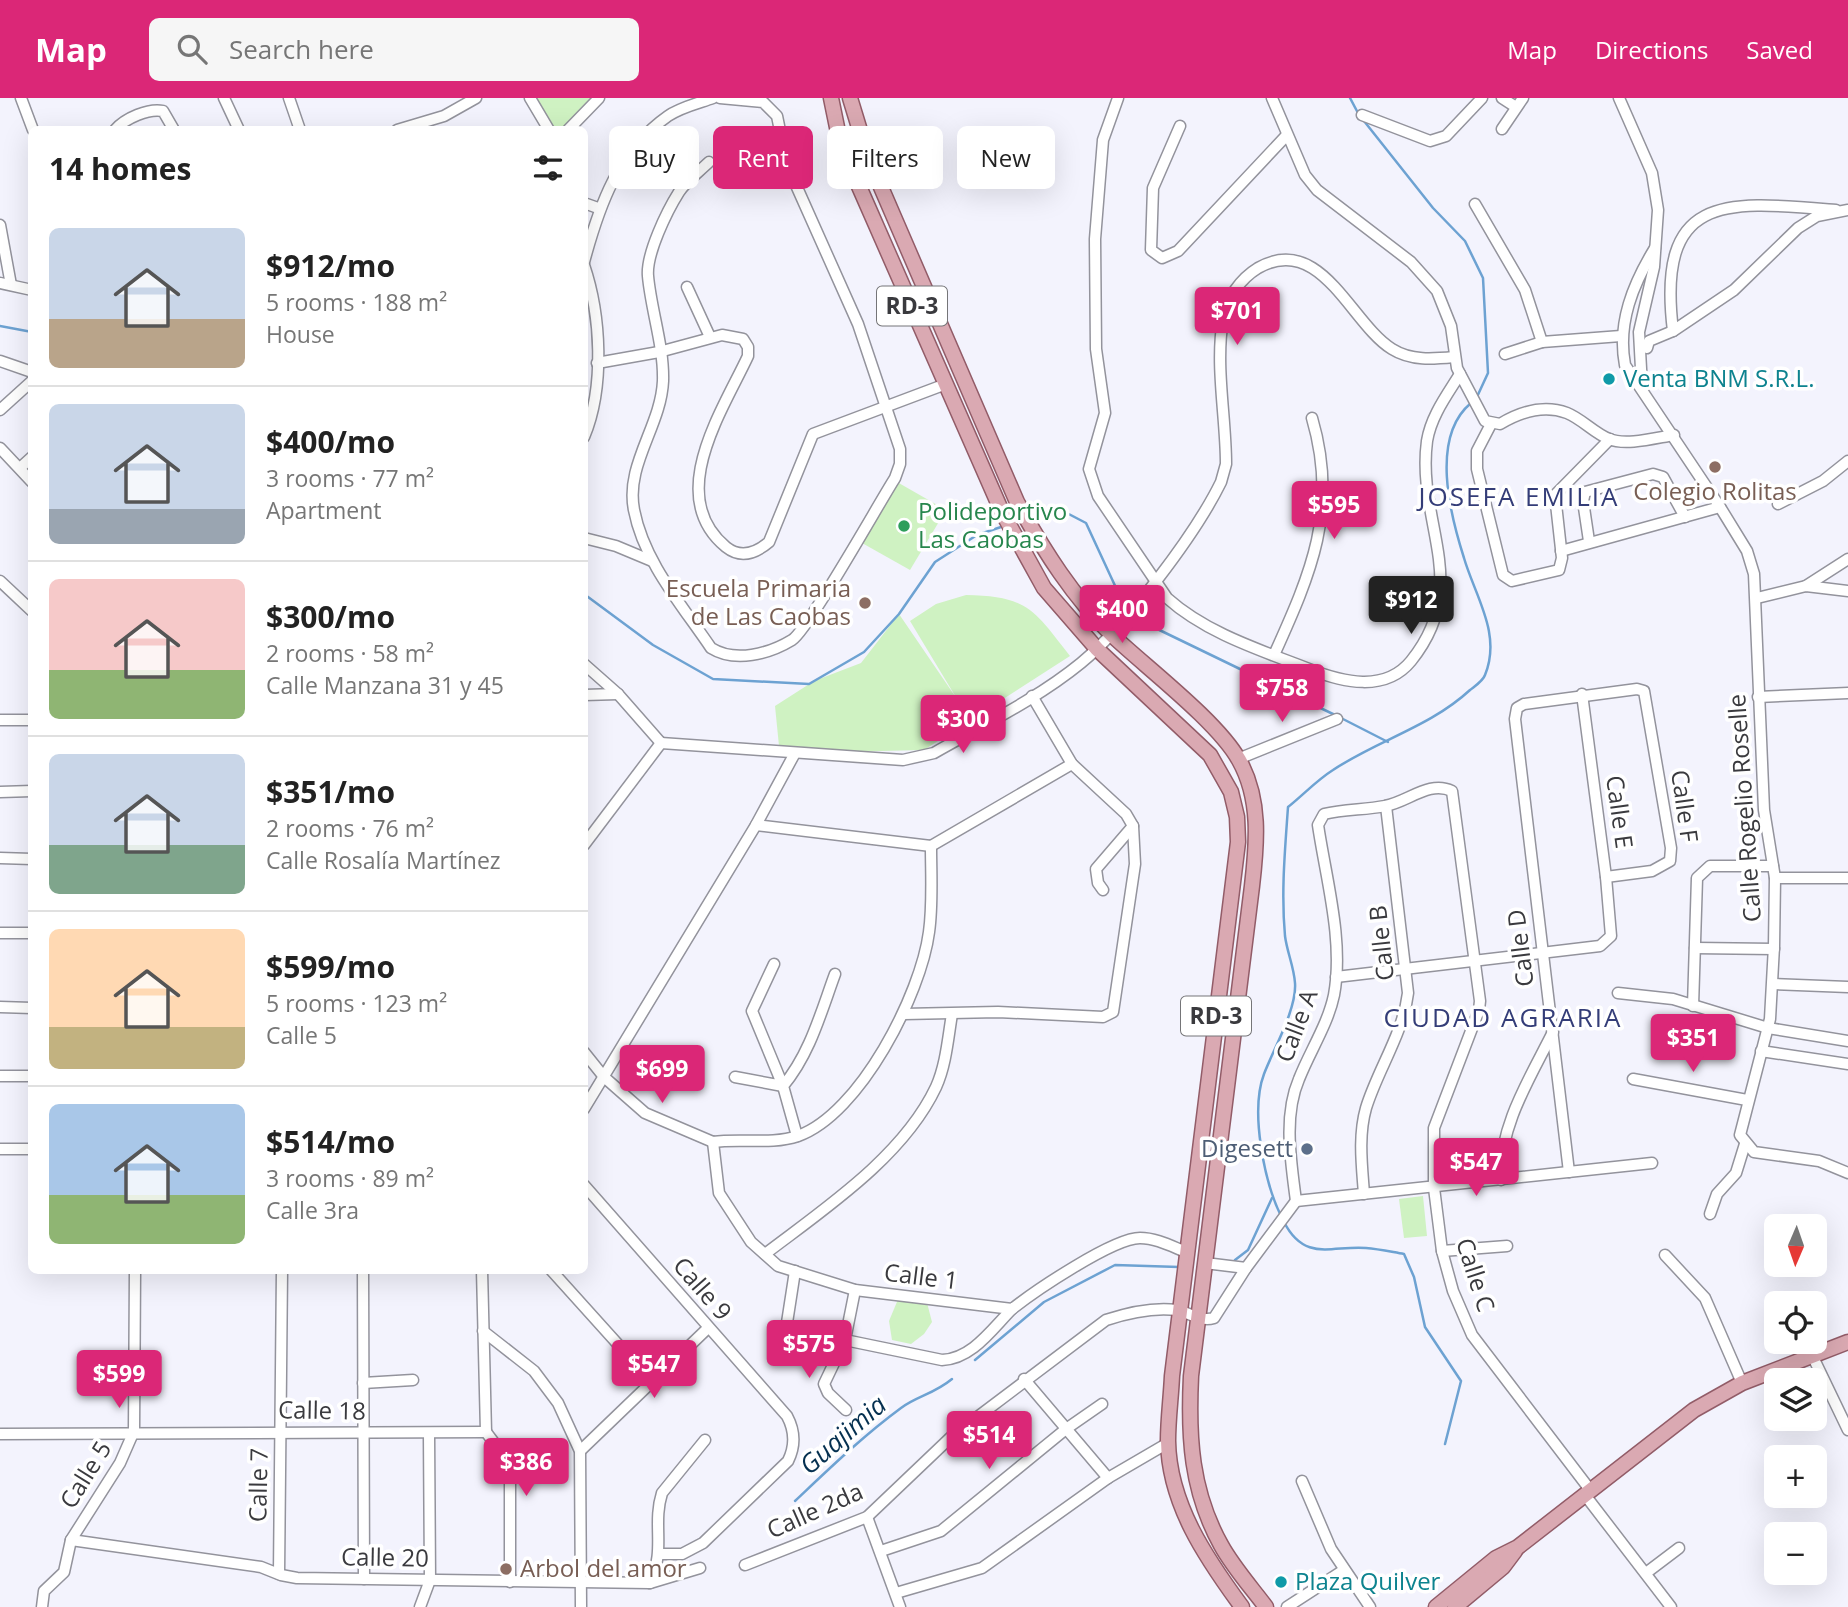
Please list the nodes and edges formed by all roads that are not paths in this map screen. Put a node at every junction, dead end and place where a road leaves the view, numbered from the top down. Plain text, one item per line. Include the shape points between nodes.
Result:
1 (21, 98) edge
2 (224, 98) edge
3 (289, 98) edge
4 (476, 98) edge
5 (530, 98) edge
6 (599, 98) edge
7 (713, 98) edge
8 (720, 98) edge
9 (831, 98) edge
10 (850, 98) edge
11 (1118, 98) edge
12 (1272, 98) edge
13 (1482, 98) edge
14 (1502, 98) edge
15 (1619, 98) edge
16 (1520, 102) edge
17 (1362, 116) dead end
18 (32, 126) edge
19 (118, 126) edge
20 (172, 126) edge
21 (237, 126) edge
22 (299, 126) edge
23 (410, 126) edge
24 (547, 126) edge
25 (572, 126) edge
26 (1180, 126) dead end
27 (1502, 129) dead end
28 (1286, 136) junction
29 (709, 162) dead end
30 (588, 204) edge
31 (1475, 204) dead end
32 (598, 208) junction
33 (1836, 210) junction
34 (1848, 210) edge
35 (0, 227) edge
36 (588, 248) edge
37 (1656, 248) junction
38 (588, 276) edge
39 (6, 284) edge
40 (687, 287) dead end
41 (28, 289) edge
42 (1672, 332) junction
43 (710, 337) junction
44 (1542, 342) junction
45 (1621, 342) junction
46 (1643, 347) junction
47 (659, 352) junction
48 (1505, 355) dead end
49 (1454, 357) junction
50 (0, 361) edge
51 (597, 363) junction
52 (28, 371) edge
53 (1460, 374) junction
54 (946, 383) junction
55 (28, 385) edge
56 (1642, 387) junction
57 (884, 404) junction
58 (0, 410) edge
59 (1312, 418) dead end
60 (588, 424) edge
61 (1492, 424) junction
62 (1674, 435) junction
63 (1609, 439) junction
64 (0, 448) edge
65 (28, 461) edge
66 (1848, 461) edge
67 (20, 468) junction
68 (28, 477) edge
69 (1778, 504) dead end
70 (1720, 506) junction
71 (1685, 517) junction
72 (588, 539) edge
73 (1589, 541) junction
74 (1561, 551) junction
75 (1848, 559) edge
76 (652, 561) junction
77 (1155, 580) junction
78 (0, 581) edge
79 (1806, 586) junction
80 (1848, 591) edge
81 (1758, 598) junction
82 (28, 607) edge
83 (1111, 634) junction
84 (1097, 649) junction
85 (1274, 655) junction
86 (588, 668) edge
87 (1848, 693) edge
88 (618, 694) junction
89 (1582, 694) junction
90 (588, 695) edge
91 (1032, 696) junction
92 (1758, 697) junction
93 (1337, 719) dead end
94 (0, 720) edge
95 (28, 720) edge
96 (662, 743) junction
97 (795, 753) junction
98 (1238, 759) junction
99 (1072, 764) junction
100 (28, 791) edge
101 (0, 792) edge
102 (1386, 806) junction
103 (756, 825) junction
104 (1133, 826) junction
105 (589, 831) edge
106 (931, 846) junction
107 (0, 858) edge
108 (28, 859) edge
109 (1773, 866) junction
110 (1606, 877) junction
111 (1775, 878) junction
112 (1848, 878) edge
113 (1103, 890) dead end
114 (0, 933) edge
115 (28, 933) edge
116 (1695, 948) junction
117 (1774, 949) junction
118 (1543, 953) junction
119 (1475, 962) junction
120 (774, 964) dead end
121 (1406, 967) junction
122 (835, 974) dead end
123 (1336, 977) junction
124 (1773, 984) junction
125 (1848, 987) edge
126 (1618, 993) dead end
127 (1693, 1006) junction
128 (0, 1007) edge
129 (28, 1008) edge
130 (904, 1014) junction
131 (953, 1014) junction
132 (1768, 1028) junction
133 (1553, 1032) junction
134 (1848, 1041) edge
135 (1761, 1051) junction
136 (588, 1057) edge
137 (1848, 1064) edge
138 (0, 1076) edge
139 (28, 1076) edge
140 (604, 1077) junction
141 (735, 1077) dead end
142 (1633, 1079) dead end
143 (783, 1086) junction
144 (1747, 1100) junction
145 (588, 1103) edge
146 (797, 1136) junction
147 (713, 1142) junction
148 (1745, 1144) junction
149 (0, 1149) edge
150 (28, 1149) edge
151 (1652, 1163) dead end
152 (1569, 1172) junction
153 (1848, 1173) edge
154 (1501, 1180) junction
155 (1434, 1188) junction
156 (588, 1190) edge
157 (1364, 1194) junction
158 (1293, 1205) junction
159 (1710, 1214) dead end
160 (1507, 1246) dead end
161 (1442, 1251) junction
162 (1186, 1252) junction
163 (765, 1254) junction
164 (1665, 1255) dead end
165 (1205, 1264) junction
166 (1246, 1268) junction
167 (795, 1271) junction
168 (135, 1274) edge
169 (282, 1274) edge
170 (363, 1274) edge
171 (482, 1274) edge
172 (555, 1274) edge
173 (855, 1290) junction
174 (1012, 1309) junction
175 (1180, 1311) junction
176 (1198, 1318) junction
177 (708, 1328) junction
178 (483, 1331) junction
179 (845, 1340) junction
180 (784, 1342) dead end
181 (1848, 1342) edge
182 (1812, 1355) junction
183 (413, 1380) dead end
184 (1024, 1380) junction
185 (651, 1381) junction
186 (363, 1383) junction
187 (1742, 1383) junction
188 (1102, 1404) dead end
189 (846, 1410) dead end
190 (1066, 1429) junction
191 (1848, 1430) edge
192 (134, 1431) junction
193 (281, 1431) junction
194 (362, 1432) junction
195 (486, 1432) junction
196 (0, 1434) edge
197 (429, 1434) junction
198 (705, 1440) dead end
199 (1168, 1443) junction
200 (580, 1451) junction
201 (1108, 1478) junction
202 (1302, 1481) dead end
203 (1588, 1493) junction
204 (867, 1517) junction
205 (71, 1540) junction
206 (1518, 1547) junction
207 (1679, 1548) dead end
208 (881, 1550) junction
209 (660, 1553) junction
210 (745, 1565) dead end
211 (700, 1568) dead end
212 (1344, 1570) junction
213 (1646, 1573) junction
214 (279, 1574) junction
215 (364, 1579) junction
216 (430, 1580) junction
217 (510, 1582) junction
218 (582, 1583) junction
219 (650, 1583) junction
220 (896, 1593) junction
221 (42, 1607) edge
222 (420, 1607) edge
223 (581, 1607) edge
224 (900, 1607) edge
225 (1242, 1607) edge
226 (1266, 1607) edge
227 (1287, 1607) edge
228 (1370, 1607) edge
229 (1436, 1607) edge
230 (1455, 1607) edge
231 (1671, 1607) edge

1 - 18 street
2 - 21 street
3 - 22 street
4 - 23 street via 444,116
5 - 24 street
6 - 25 street
7 - 32 street via 670,115 632,147
8 - 57 street via 763,102 777,116 787,165 858,324
9 - 54 main road, RD-3 via 853,175
10 - 83 main road, RD-3 via 868,157 1017,502 1080,601
11 - 77 street via 1104,140 1096,239 1096,349 1105,413 1089,469 1098,496
12 - 28 street
13 - 17 street via 1447,136 1430,141
14 - 16 street
15 - 37 street, Calle Rogelio Roselle via 1652,173 1658,210
16 - 27 street
19 - 20 street via 154,109 163,111
26 - 28 street via 1153,188 1151,250 1163,258 1178,251
28 - 49 street via 1317,190 1425,274 1446,308
29 - 47 street via 680,191 650,253 648,273
30 - 32 street
31 - 44 street via 1525,290
32 - 36 street
33 - 34 street
33 - 42 street via 1798,228 1734,290
33 - 42 street via 1736,205 1715,209 1696,220 1681,240 1671,271
35 - 39 street
37 - 45 street, Calle Rogelio Roselle via 1635,286
37 - 46 street, Calle Rogelio Roselle
38 - 51 street via 595,298
39 - 41 street
40 - 43 street
42 - 46 street
43 - 47 street
43 - 57 street via 732,334 748,347 702,457 698,479 700,504 713,533 728,549 742,554 758,551 769,542 813,434
44 - 45 street
44 - 48 street
45 - 46 street
45 - 56 street, Calle Rogelio Roselle via 1625,365
46 - 56 street, Calle Rogelio Roselle
47 - 51 street
47 - 76 street via 663,381 657,415 635,472 633,492 634,510
49 - 53 street
49 - 77 street via 1417,358 1388,347 1329,279 1311,266 1288,261 1266,264 1245,276 1224,316 1221,339 1226,464 1221,482
50 - 52 street
51 - 60 street
53 - 61 street via 1477,409
53 - 85 street via 1438,410 1427,440 1442,590 1427,641 1398,672 1361,683 1333,679
54 - 57 street
54 - 84 main road, RD-3 via 1020,546 1044,588
55 - 58 street
56 - 62 street, Calle Rogelio Roselle
57 - 76 street via 900,449 897,471 794,640 743,657 711,648
59 - 85 street via 1322,465 1322,523 1306,579
61 - 63 street via 1520,411 1549,410 1568,413
61 - 74 street via 1477,451 1477,468 1503,575 1512,581 1554,572 1562,565
62 - 63 street
62 - 70 street, Calle Rogelio Roselle
63 - 74 street via 1555,495
64 - 67 street
65 - 67 street
66 - 69 street via 1823,481
67 - 68 street
70 - 71 street
70 - 81 street, Calle Rogelio Roselle via 1752,562
71 - 73 street
71 - 73 street via 1663,477 1653,474 1585,492
72 - 76 street
73 - 74 street
75 - 79 street
77 - 83 street
77 - 85 street via 1181,611 1221,634
78 - 82 street
79 - 80 street
79 - 81 street
81 - 92 street, Calle Rogelio Roselle
83 - 84 street
83 - 98 main road, RD-3 via 1216,732
84 - 91 street
84 - 162 main road, RD-3 via 1210,755 1231,792 1237,817 1236,856
86 - 88 street
87 - 92 street
88 - 90 street
88 - 96 street
89 - 110 street, Calle E
89 - 110 street, Calle F via 1644,691 1671,848 1670,861 1652,871
89 - 118 street, Calle D via 1524,704 1517,708 1515,719
91 - 97 street via 920,757 903,760
91 - 99 street
92 - 109 street, Calle Rogelio Roselle via 1764,810
93 - 98 street
94 - 95 street
96 - 97 street
96 - 105 street
97 - 103 street
98 - 165 main road, RD-3 via 1253,799 1257,842
99 - 104 street
99 - 106 street
100 - 101 street
102 - 119 street, Calle C via 1433,787 1452,791
102 - 121 street, Calle B
102 - 123 street, Calle A via 1324,814 1318,825
103 - 106 street
103 - 140 street
104 - 113 street via 1096,869
104 - 131 street via 1135,864 1113,1012 1103,1017
106 - 130 street via 929,933
107 - 108 street
109 - 111 street, Calle Rogelio Roselle
109 - 116 street via 1710,866 1701,871
110 - 118 street, Calle E via 1611,936 1600,946
111 - 112 street
111 - 117 street, Calle Rogelio Roselle
114 - 115 street
116 - 117 street
116 - 127 street
117 - 124 street, Calle Rogelio Roselle
118 - 119 street
118 - 133 street, Calle D
119 - 121 street
119 - 155 street, Calle C via 1479,1010 1434,1128
120 - 143 street via 752,1011
121 - 123 street
121 - 157 street, Calle B via 1406,1012 1365,1110 1361,1137
122 - 143 street via 807,1050
123 - 158 street, Calle A via 1333,997 1293,1098
124 - 125 street
124 - 132 street, Calle Rogelio Roselle
126 - 127 street via 1657,996
127 - 132 street
128 - 129 street
130 - 131 street
130 - 146 street via 847,1101 824,1122
131 - 163 street via 942,1073 904,1134 824,1211
132 - 134 street
132 - 135 street, Calle Rogelio Roselle
133 - 152 street, Calle D
133 - 154 street via 1503,1145
135 - 137 street
135 - 144 street, Calle Rogelio Roselle
136 - 140 street
138 - 139 street
140 - 145 street
140 - 147 street via 660,1122
141 - 143 street
142 - 144 street
143 - 146 street
144 - 148 street, Calle Rogelio Roselle via 1740,1126
146 - 147 street
147 - 163 street, Calle 1 via 719,1193 751,1242
148 - 153 street via 1762,1154 1819,1161
148 - 159 street via 1736,1173 1717,1194
149 - 150 street
151 - 152 street
152 - 154 street
154 - 155 street
155 - 157 street
155 - 161 street, Calle C
156 - 177 street, Calle 9
157 - 158 street
158 - 166 street
160 - 161 street
161 - 203 street, Calle C via 1472,1335
162 - 174 street via 1148,1239 1126,1241 1063,1274
162 - 175 main road, RD-3
163 - 167 street, Calle 1 via 778,1266
164 - 187 street via 1705,1298
165 - 166 street
165 - 176 main road, RD-3
166 - 176 street via 1214,1318
167 - 173 street, Calle 1
167 - 180 street
168 - 192 street, Calle 5
169 - 193 street, Calle 7
170 - 186 street
171 - 178 street
172 - 185 street
173 - 174 street, Calle 1
173 - 179 street
174 - 179 street via 974,1348 954,1360
175 - 176 street
175 - 184 street via 1125,1314 1106,1320
175 - 199 main road, RD-3
176 - 226 main road, RD-3 via 1188,1423 1197,1492 1222,1546
177 - 185 street
177 - 209 street, Calle 9 via 787,1416 794,1449 788,1461 698,1545 682,1553
178 - 195 street
178 - 200 street via 534,1371 558,1403
179 - 189 street via 824,1384
181 - 182 main road
182 - 187 main road
182 - 191 street
183 - 186 street
184 - 190 street
184 - 204 street, Calle 2da via 951,1437
185 - 200 street
186 - 194 street
187 - 203 main road via 1693,1410
188 - 190 street
190 - 201 street
190 - 208 street via 941,1531
192 - 193 street, Calle 18
192 - 196 street, Calle 18
192 - 205 street, Calle 5 via 120,1463
193 - 194 street, Calle 18
193 - 214 street, Calle 7
194 - 197 street, Calle 18
194 - 215 street
195 - 197 street, Calle 18
195 - 217 street via 501,1452 510,1480
197 - 216 street
198 - 209 street via 662,1493
199 - 201 street
199 - 225 main road, RD-3 via 1179,1503 1206,1558
200 - 218 street
201 - 220 street via 982,1568
202 - 212 street via 1319,1526
203 - 206 main road
203 - 213 street, Calle C
204 - 208 street
204 - 210 street, Calle 2da
205 - 214 street, Calle 20 via 261,1567
205 - 221 street, Calle 5 via 64,1572 44,1591
206 - 229 main road via 1496,1558
206 - 230 main road via 1503,1567
207 - 213 street
208 - 220 street
209 - 219 street
211 - 219 street, Calle 20
212 - 227 street
212 - 228 street
213 - 231 street, Calle C
214 - 215 street, Calle 20
215 - 216 street, Calle 20
216 - 217 street, Calle 20
216 - 222 street
217 - 218 street, Calle 20
218 - 219 street, Calle 20
218 - 223 street
220 - 224 street

